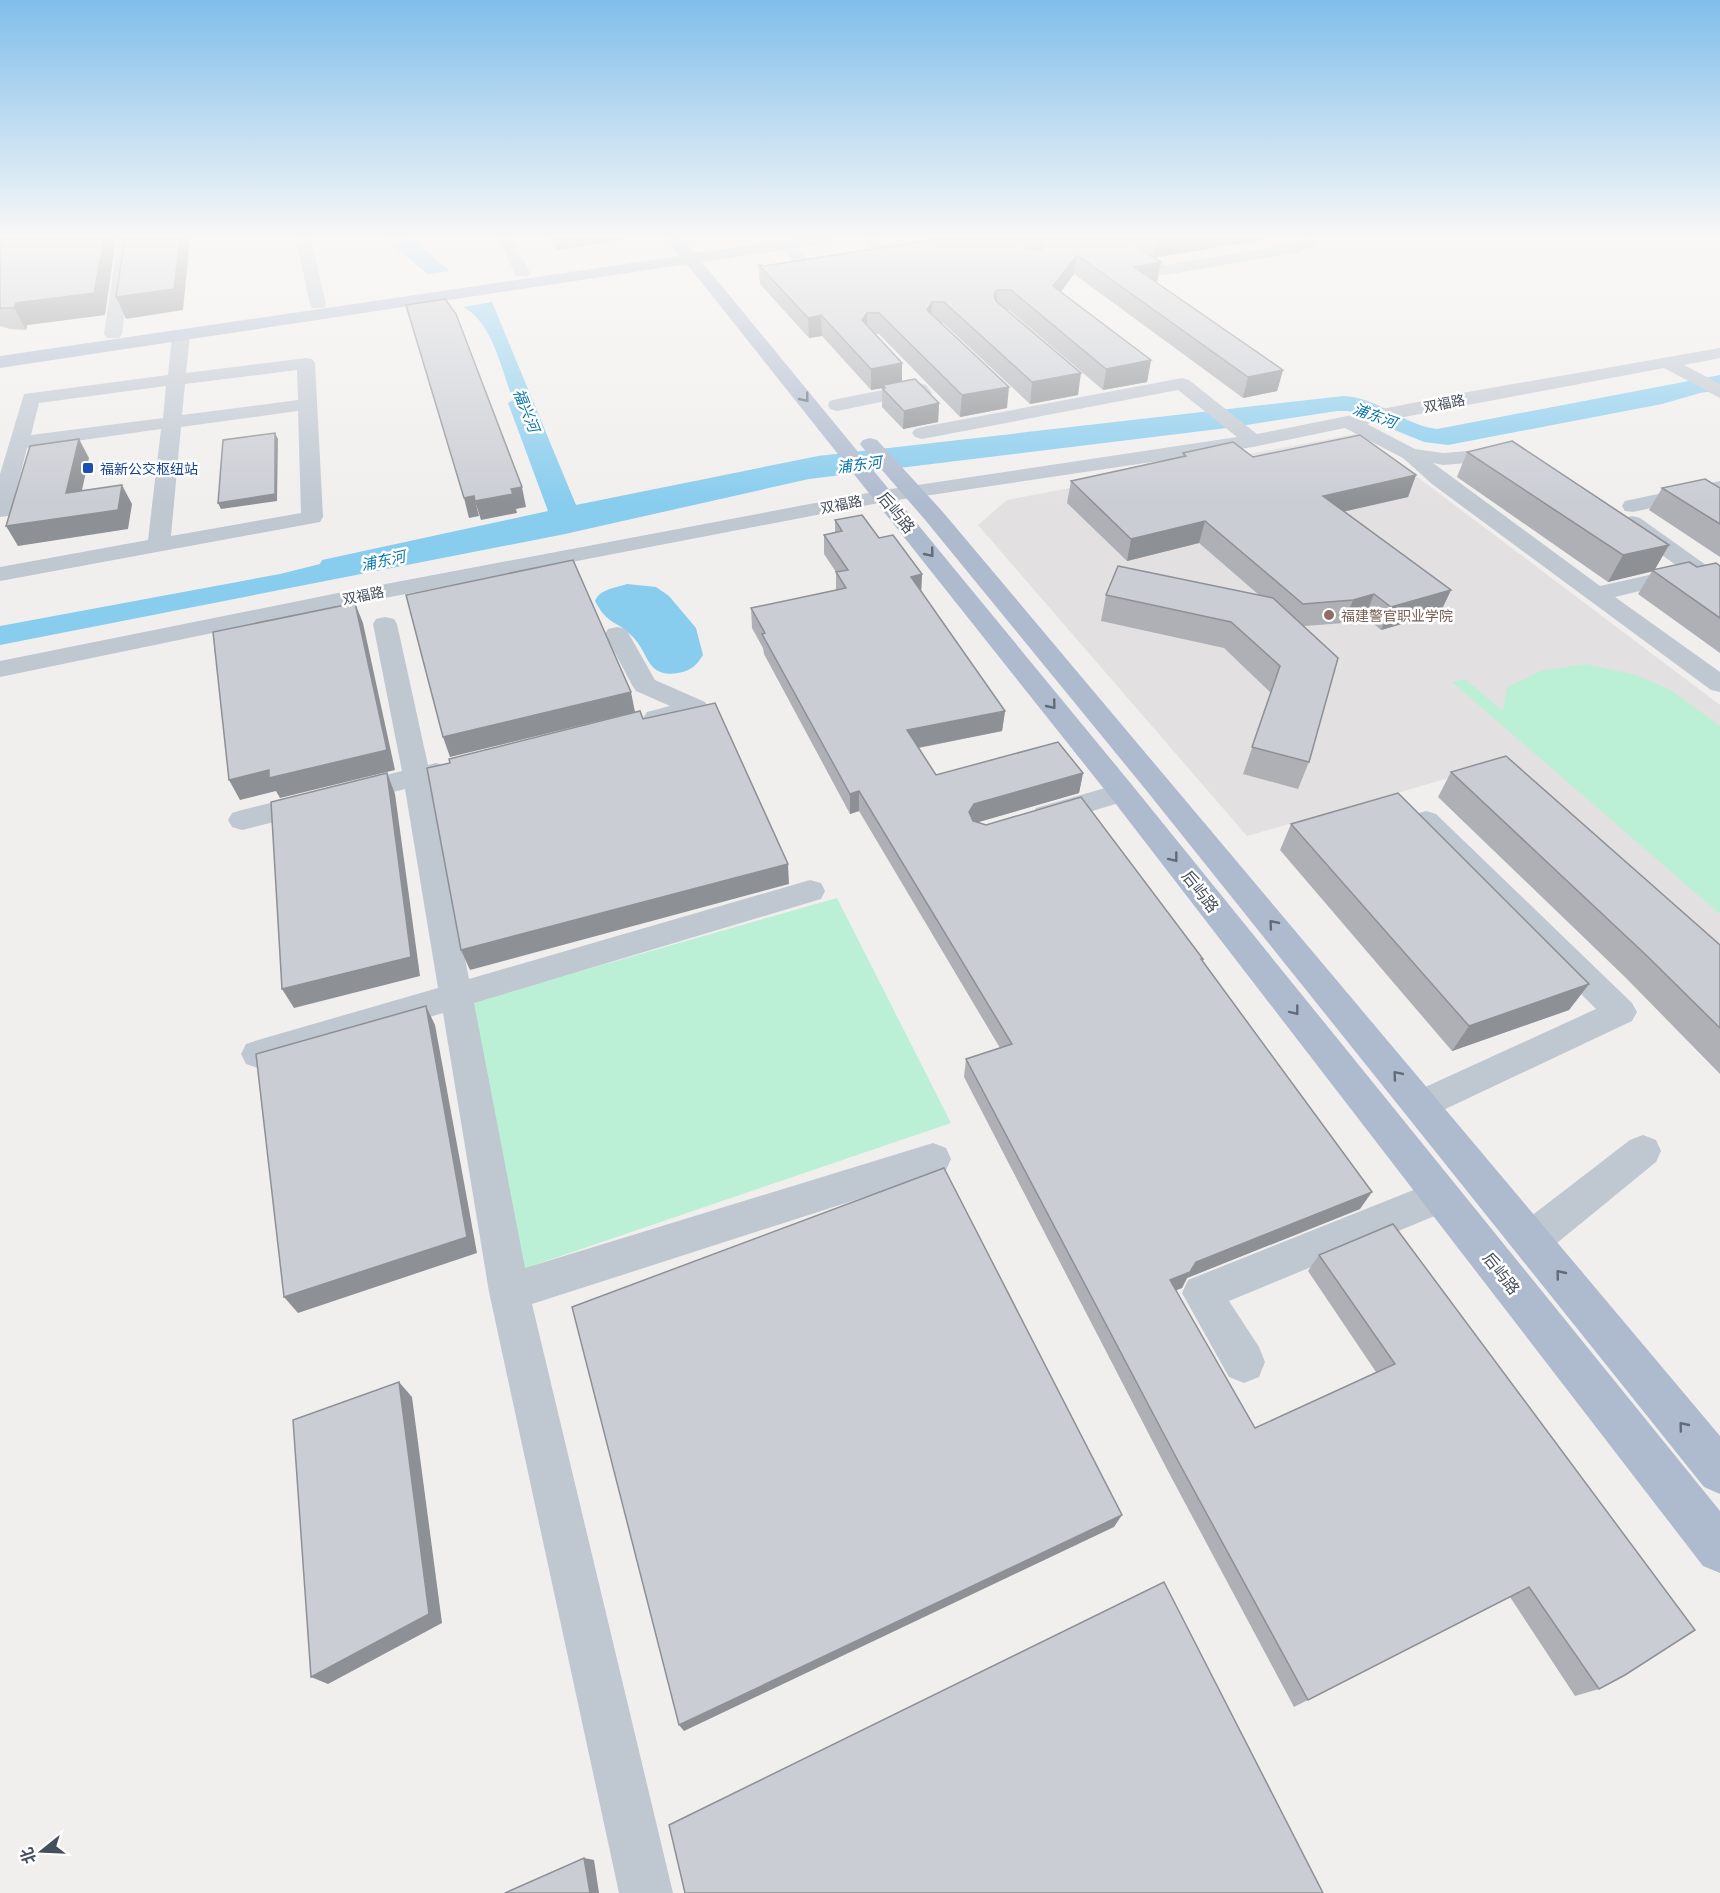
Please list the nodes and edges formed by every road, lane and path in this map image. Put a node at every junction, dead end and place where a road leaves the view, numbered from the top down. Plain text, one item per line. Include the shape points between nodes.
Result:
1 (114, 327) edge
2 (159, 327) edge
3 (231, 327) edge
4 (753, 327) edge
5 (113, 334) junction
6 (181, 336) junction
7 (0, 351) edge
8 (1720, 353) edge
9 (0, 363) edge
10 (1668, 363) junction
11 (1150, 372) edge
12 (903, 373) edge
13 (176, 379) junction
14 (1082, 385) edge
15 (1168, 386) junction
16 (822, 388) dead end
17 (919, 389) junction
18 (1720, 392) edge
19 (1010, 399) edge
20 (1100, 400) junction
21 (307, 404) junction
22 (837, 405) junction
23 (1027, 414) junction
24 (1354, 421) junction
25 (172, 422) junction
26 (956, 427) junction
27 (922, 433) dead end
28 (1246, 435) junction
29 (18, 443) junction
30 (1410, 454) junction
31 (1524, 455) edge
32 (876, 460) junction
33 (1720, 487) edge
34 (0, 512) edge
35 (159, 545) junction
36 (1697, 570) junction
37 (0, 574) edge
38 (1720, 586) edge
39 (1596, 594) junction
40 (385, 624) dead end
41 (617, 634) dead end
42 (0, 669) edge
43 (1720, 684) edge
44 (638, 722) edge
45 (463, 765) edge
46 (417, 777) junction
47 (1122, 792) junction
48 (1412, 807) edge
49 (242, 820) dead end
50 (1026, 820) edge
51 (810, 891) dead end
52 (456, 995) junction
53 (258, 1054) edge
54 (1422, 1105) junction
55 (1644, 1151) dead end
56 (933, 1159) dead end
57 (1441, 1196) junction
58 (1532, 1239) junction
59 (509, 1292) junction
60 (1244, 1362) dead end
61 (1720, 1471) edge
62 (1720, 1549) edge
63 (646, 1893) edge

1 - 5 street
2 - 5 main road
3 - 6 main road
4 -> 32 main road, 后屿路 via 844,446
5 - 7 main road
6 - 9 main road
6 - 13 street
8 - 10 street, 双福路
10 - 18 street
10 - 24 street, 双福路
11 - 15 street
12 - 17 street
13 - 21 street via 306,363
13 - 25 street
13 - 29 street via 31,398
14 - 20 street
15 - 20 street
15 - 28 street via 1182,384
16 - 22 main road, 后屿路
17 - 22 street
17 - 26 street
19 - 23 street
20 - 23 street
21 - 25 street
21 - 35 street via 312,517
22 - 32 main road, 后屿路
23 - 26 street
24 - 28 street, 双福路
24 - 30 street
25 - 29 street
25 - 35 street
26 - 27 street
28 - 32 street, 双福路
29 - 34 street
30 - 31 street via 1443,459
30 - 39 street via 1439,480
32 - 42 street, 双福路 via 338,600
32 -> 47 main road, 后屿路
54 -> 32 main road, 后屿路
33 - 36 street via 1624,508
35 - 37 street
36 - 38 street
36 - 39 street
39 - 43 street
40 - 46 street
41 - 44 street via 645,685 696,708
45 - 46 street
46 - 49 street
46 - 52 street
47 - 50 street
47 -> 57 main road, 后屿路
48 - 54 street via 1620,1012
51 - 52 street
52 - 53 street
52 - 59 street
54 - 58 main road, 后屿路
55 - 58 street
56 - 59 street
57 - 60 street via 1202,1293
57 - 62 main road, 后屿路
61 -> 58 main road, 后屿路
59 - 63 street

